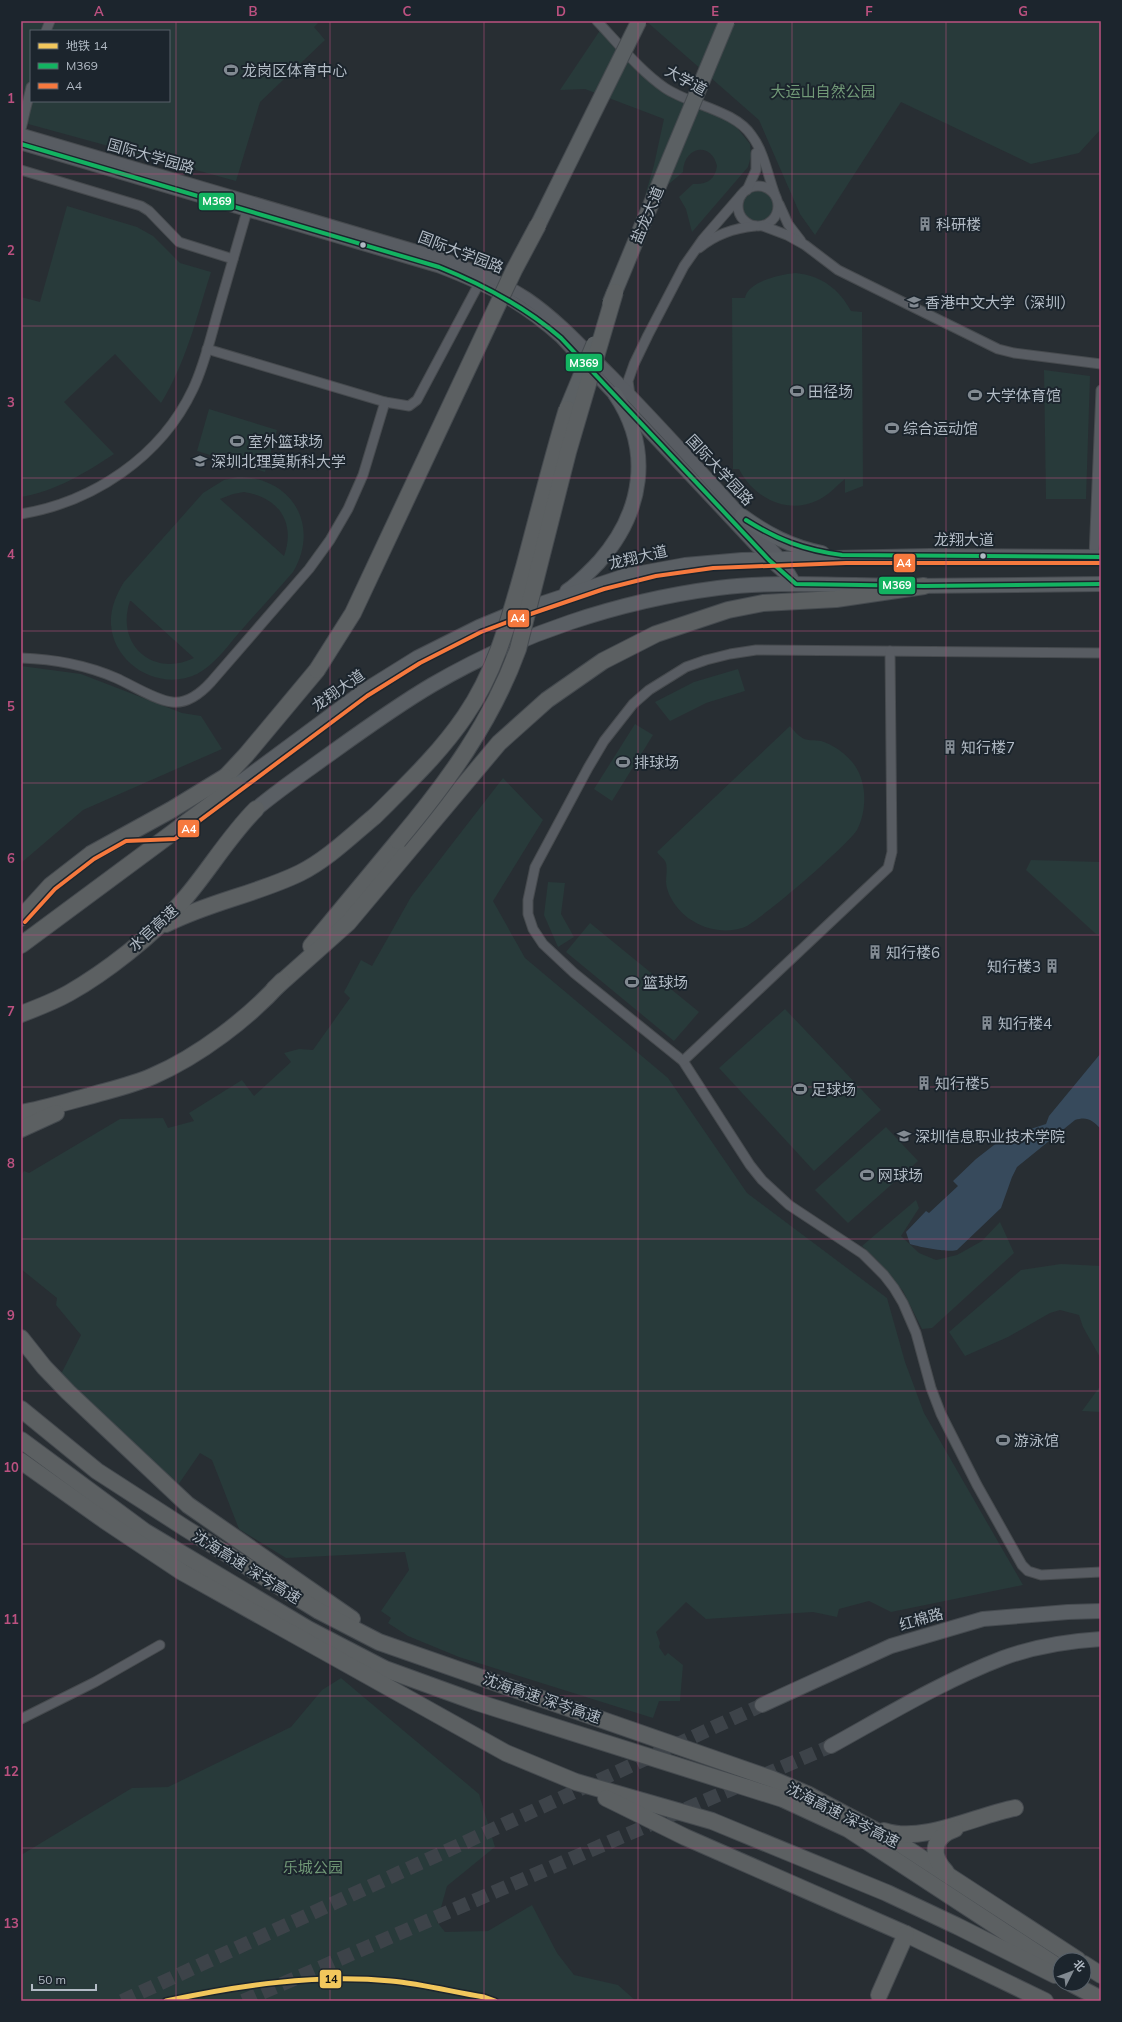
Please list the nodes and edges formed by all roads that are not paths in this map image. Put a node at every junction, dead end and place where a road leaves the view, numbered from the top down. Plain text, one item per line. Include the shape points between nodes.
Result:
1 (597, 21) edge
2 (639, 21) edge
3 (727, 21) edge
4 (30, 91) edge
5 (21, 129) edge
6 (21, 134) edge
7 (752, 136) junction
8 (21, 144) edge
9 (21, 170) edge
10 (744, 192) junction
11 (776, 198) junction
12 (249, 206) junction
13 (538, 225) joint
14 (760, 226) junction
15 (805, 245) junction
16 (690, 258) junction
17 (233, 259) junction
18 (482, 279) junction
19 (615, 292) junction
20 (208, 349) junction
21 (1101, 364) edge
22 (1101, 390) edge
23 (615, 394) junction
24 (630, 394) junction
25 (385, 402) junction
26 (567, 409) joint
27 (21, 514) edge
28 (742, 516) junction
29 (846, 557) junction
30 (1097, 557) edge
31 (775, 560) junction
32 (796, 584) junction
33 (1101, 584) edge
34 (924, 586) junction
35 (552, 601) junction
36 (890, 651) junction
37 (1101, 653) edge
38 (21, 658) edge
39 (231, 781) junction
40 (256, 809) joint
41 (174, 832) junction
42 (124, 835) junction
43 (21, 918) edge
44 (159, 927) junction
45 (21, 946) edge
46 (274, 989) junction
47 (21, 1014) edge
48 (683, 1061) junction
49 (119, 1088) junction
50 (21, 1113) edge
51 (21, 1129) edge
52 (21, 1338) edge
53 (21, 1409) edge
54 (21, 1440) edge
55 (21, 1461) edge
56 (1101, 1572) edge
57 (1101, 1611) edge
58 (1101, 1638) edge
59 (379, 1642) junction
60 (160, 1645) dead end
61 (762, 1705) tunnel mouth
62 (21, 1719) edge
63 (831, 1746) tunnel mouth
64 (576, 1782) junction
65 (867, 1826) junction
66 (948, 1875) junction
67 (906, 1934) junction
68 (1066, 1952) edge
69 (1052, 1963) edge
70 (1092, 1969) edge
71 (1052, 1974) edge
72 (1101, 1975) edge
73 (1092, 1990) edge
74 (1090, 1992) edge
75 (879, 1995) dead end
76 (1101, 1997) edge
77 (1045, 2001) edge

1 - 7 street, 大学道 via 665,88 732,119
2 - 13 highway, bridge
3 - 19 highway, 盐龙大道, bridge
4 - 5 street
6 - 12 street, 国际大学园路
7 - 10 street via 757,163 753,179
7 - 11 street, 大学道
8 - 12 street, 国际大学园路
9 - 17 street via 141,206 179,242
10 - 11 street via 758,186 770,191
10 - 14 street via 738,206 739,212 746,222
10 - 16 street
11 - 14 street via 776,214 773,220
11 - 15 street, 大学道 via 788,224
12 - 17 street
12 - 18 street, 国际大学园路 via 442,258
13 - 39 highway, bridge via 514,270 353,613 317,670 246,755
14 - 15 street via 787,235
14 - 16 street via 721,234
15 - 21 street via 838,270 998,349
16 - 24 street via 642,346 628,381
17 - 20 street
18 - 23 street, 国际大学园路 via 532,313 561,338
18 - 24 street, 国际大学园路 via 514,290 542,309
18 - 25 street via 414,404 404,407
19 - 26 highway, 盐龙大道, bridge
19 - 46 highway, bridge via 568,452 518,649 510,671 459,764
20 - 25 street
20 - 27 street via 198,378 184,405 162,437 142,457 102,486 80,497 54,507
22 - 30 street
23 - 31 street, 国际大学园路
23 - 35 main road via 629,417 636,442 639,471 636,498 624,525 605,555 582,580
24 - 28 street, 国际大学园路
25 - 38 street via 363,474 348,509 330,540 310,568 198,695 173,703 86,667
26 - 44 highway, bridge via 506,631 490,671 465,716 447,740 376,816 328,855 301,873 192,912
28 - 29 main road via 768,534 795,546
28 - 31 street, 国际大学园路
29 - 30 main road, 龙翔大道
29 - 31 main road, 龙翔大道
31 - 32 street, 国际大学园路
31 - 35 main road, 龙翔大道 via 712,562 655,570 617,578
32 - 34 main road
32 - 40 main road via 746,585 667,596 608,610 538,634 468,666 402,704
33 - 34 main road
34 - 46 highway via 836,599 763,603 728,610 656,634 603,661 573,680 519,723 478,767 348,923
35 - 39 main road, 龙翔大道 via 508,614 417,658
36 - 37 street
36 - 48 street via 892,852 888,868
36 - 48 street via 756,650 706,660 668,677 633,704 604,741 535,867 530,884 528,914 533,929 543,944 574,973
39 - 41 highway
39 - 42 highway
40 - 44 highway, 水官高速
41 - 42 highway
41 - 45 highway
42 - 43 highway via 60,876
44 - 47 highway, 水官高速 via 69,993
46 - 49 highway via 229,1029 183,1061 153,1076
48 - 56 street via 762,1180 789,1205 863,1254 894,1288 916,1333 941,1414 1022,1565 1028,1571 1041,1575
49 - 50 highway
49 - 51 highway
52 - 59 highway via 68,1392 188,1505 348,1616
53 - 59 highway, 沈海高速 深岑高速 via 97,1471 319,1612
54 - 69 highway, 沈海高速 深岑高速 via 144,1531 232,1585 385,1669 476,1702 783,1799 823,1816 872,1843
55 - 64 highway via 146,1549 236,1603 506,1753
57 - 61 main road, 红棉路 via 983,1619 891,1646
58 - 63 main road via 1071,1641 1004,1658 942,1684
59 - 65 highway, 沈海高速 深岑高速 via 772,1779 807,1794
60 - 62 street
64 - 67 highway via 685,1837
64 - 71 highway via 712,1821 887,1893
65 - 66 highway, 沈海高速 深岑高速
65 - 66 highway via 910,1834 1015,1808 949,1831 940,1837 935,1850 936,1855
66 - 68 highway, 沈海高速 深岑高速
67 - 75 highway
67 - 77 highway
70 - 72 highway
73 - 76 highway
74 - 76 highway

